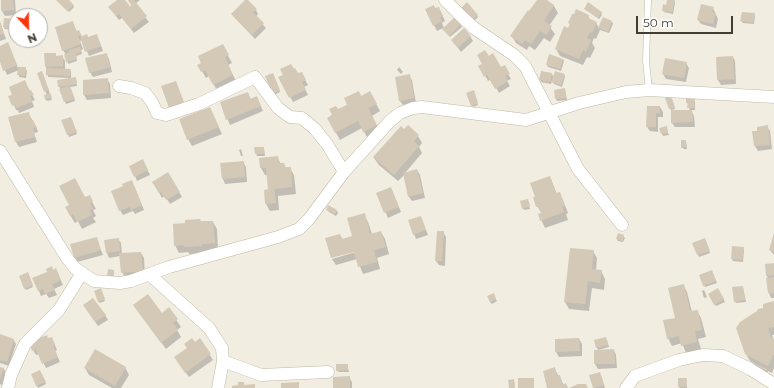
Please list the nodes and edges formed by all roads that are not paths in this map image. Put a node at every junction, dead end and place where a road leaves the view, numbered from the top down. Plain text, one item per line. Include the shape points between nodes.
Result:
1 (445, 0) edge
2 (648, 0) edge
3 (119, 86) dead end
4 (649, 90) junction
5 (774, 97) edge
6 (550, 112) junction
7 (0, 151) edge
8 (344, 172) junction
9 (622, 224) dead end
10 (82, 273) junction
11 (149, 274) junction
12 (223, 361) junction
13 (328, 372) dead end
14 (774, 384) edge
15 (8, 388) edge
16 (218, 388) edge
17 (626, 388) edge

1 - 6 street via 474,28 519,59
2 - 4 lane via 646,61
3 - 8 street via 145,93 157,113 166,115 199,104 255,77 278,108 290,117 302,118 315,129
4 - 5 street
4 - 6 street via 579,103
6 - 8 street via 526,120 413,108 400,113 390,121
6 - 9 street via 578,169
7 - 10 street via 67,258
8 - 11 street via 299,229
10 - 11 street via 94,282 111,283 131,281
10 - 15 street via 59,310 25,344
11 - 12 street via 209,328 222,348
12 - 13 street via 261,375
12 - 16 street
14 - 17 street via 723,356 703,355 679,360 635,376

